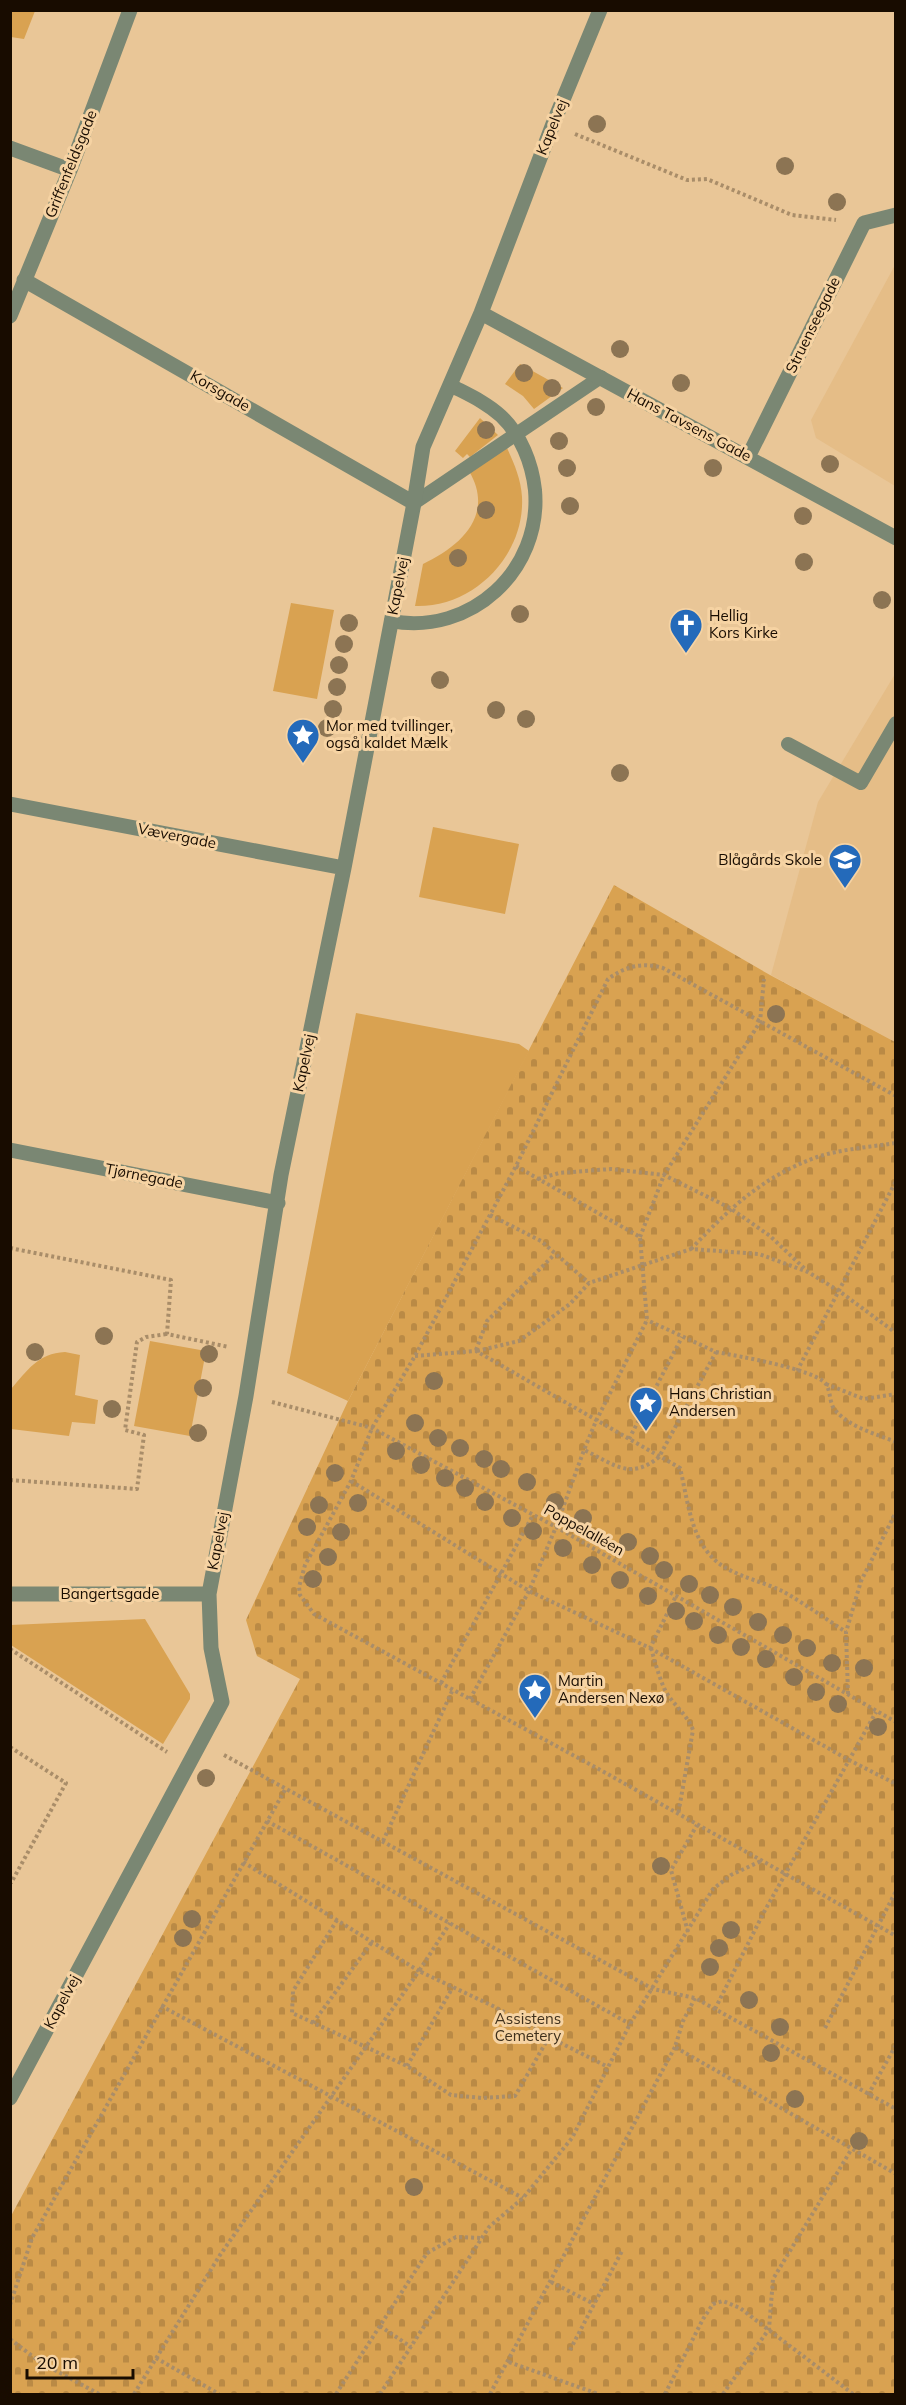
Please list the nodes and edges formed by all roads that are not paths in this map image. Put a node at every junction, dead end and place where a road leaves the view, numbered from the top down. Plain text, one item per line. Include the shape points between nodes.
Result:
1 (130, 10) edge
2 (600, 10) edge
3 (10, 148) edge
4 (70, 170) junction
5 (896, 215) edge
6 (24, 280) junction
7 (481, 313) junction
8 (10, 316) edge
9 (600, 377) junction
10 (450, 385) junction
11 (516, 434) junction
12 (748, 457) junction
13 (414, 503) junction
14 (896, 538) edge
15 (391, 621) junction
16 (896, 723) edge
17 (788, 744) dead end
18 (10, 804) edge
19 (344, 868) junction
20 (10, 1150) edge
21 (278, 1203) junction
22 (208, 1593) junction
23 (10, 1594) edge
24 (10, 2098) edge

1 - 4 street, Griffenfeldsgade
2 - 7 street, Kapelvej
3 - 4 street
4 - 6 street, Griffenfeldsgade
5 - 12 street, Struenseegade via 864,223
6 - 8 street, Griffenfeldsgade
6 - 13 street, Korsgade
7 - 9 street, Hans Tavsens Gade
7 - 10 street, Kapelvej
9 - 11 lane
9 - 12 street, Hans Tavsens Gade
10 - 11 lane via 488,405
10 - 13 street, Kapelvej via 423,447
11 - 13 lane
11 - 15 lane via 530,462 535,499 530,542 521,559 494,593 476,606 438,621 411,625
12 - 14 street, Hans Tavsens Gade
13 - 15 street, Kapelvej
15 - 19 street, Kapelvej
16 - 17 lane via 861,783
18 - 19 street, Vævergade
19 - 21 street, Kapelvej
20 - 21 street, Tjørnegade
21 - 22 street, Kapelvej
22 - 23 street, Bangertsgade
22 - 24 street, Kapelvej via 211,1648 222,1702

